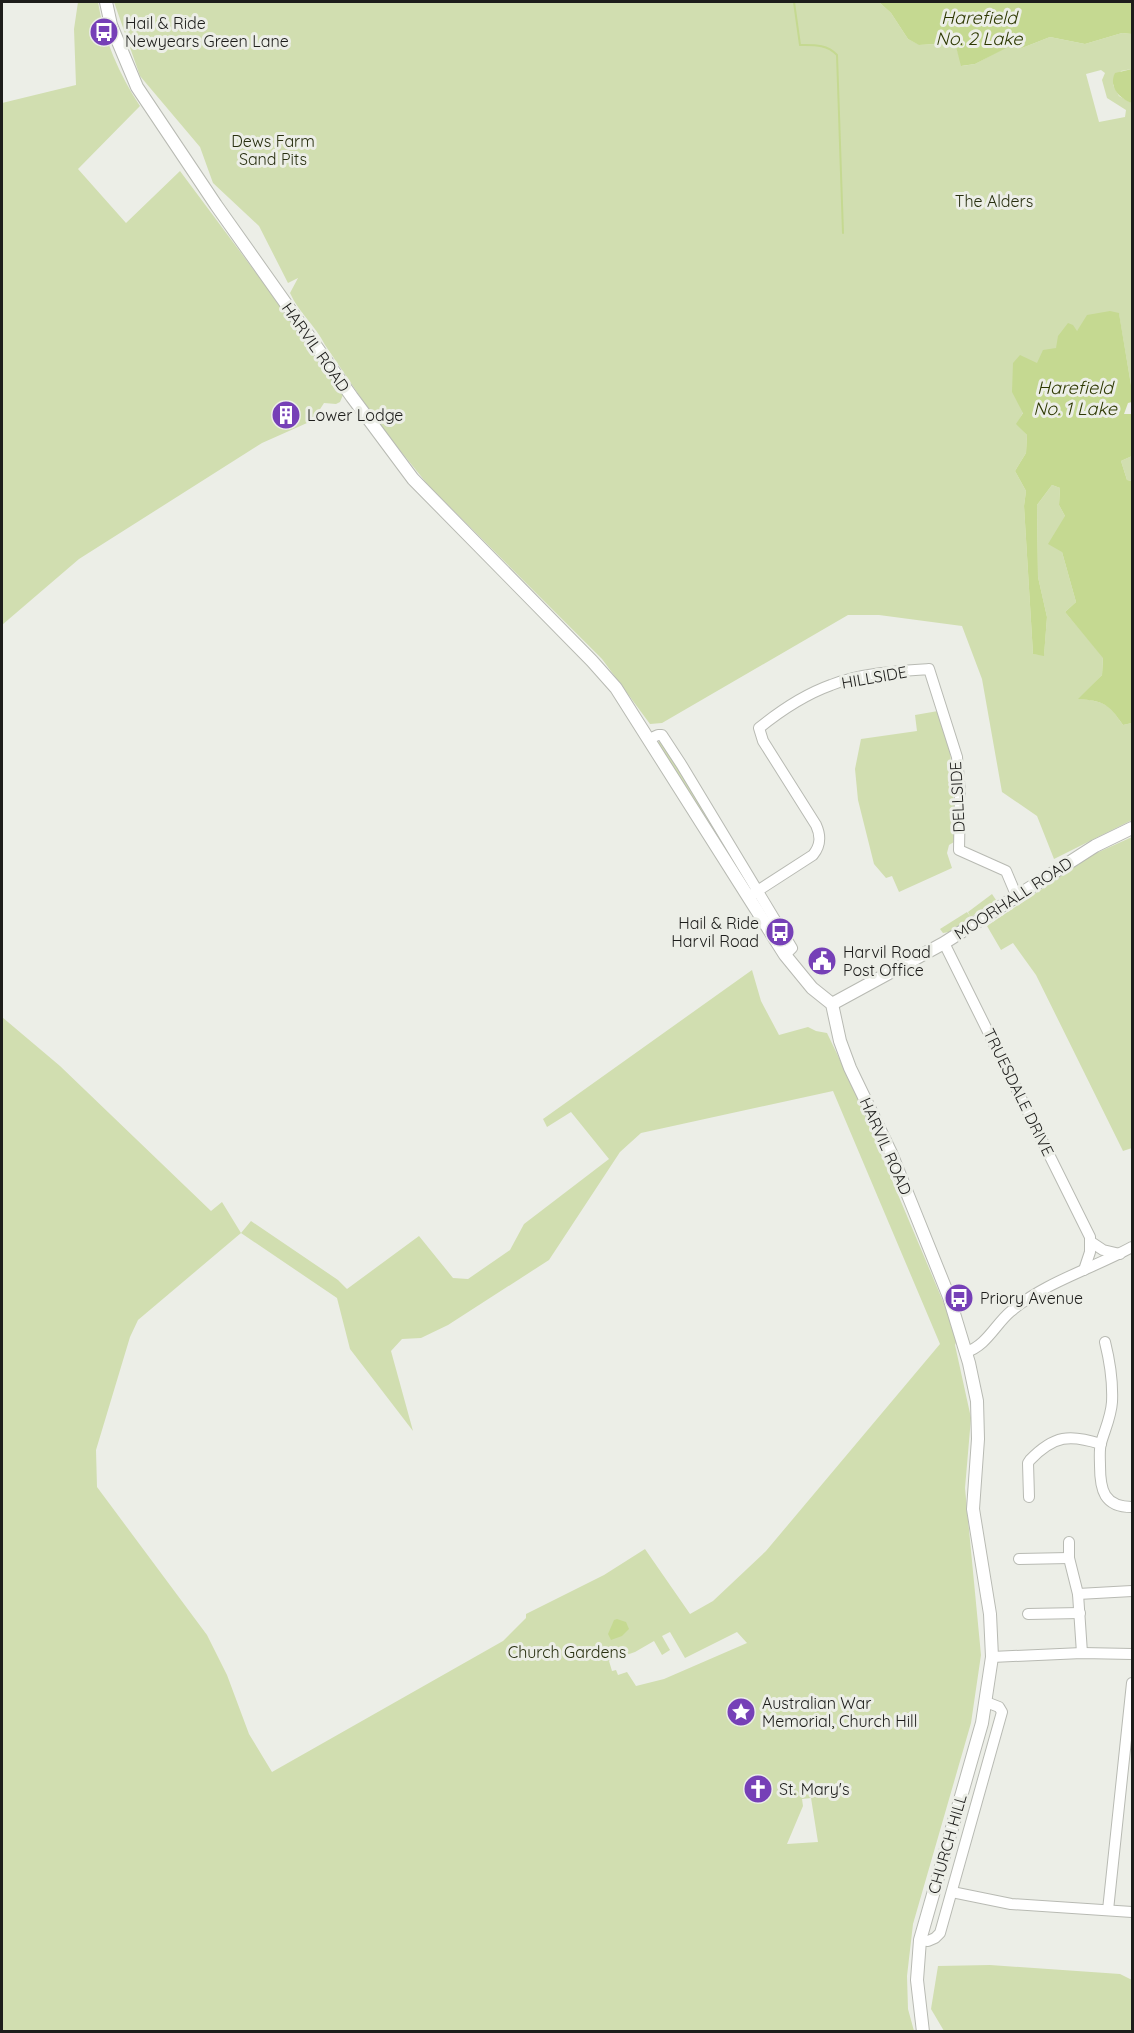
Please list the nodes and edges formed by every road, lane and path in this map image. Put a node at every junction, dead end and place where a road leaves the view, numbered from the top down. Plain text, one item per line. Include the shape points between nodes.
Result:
1 (106, 2) edge
2 (929, 669) joint
3 (1132, 828) edge
4 (753, 894) junction
5 (1017, 897) junction
6 (944, 943) junction
7 (832, 1005) junction
8 (1091, 1242) junction
9 (1132, 1247) edge
10 (1120, 1254) junction
11 (1084, 1270) junction
12 (1105, 1342) dead end
13 (966, 1352) junction
14 (1101, 1444) junction
15 (1029, 1497) dead end
16 (1132, 1507) edge
17 (1069, 1542) dead end
18 (1069, 1558) junction
19 (1019, 1559) dead end
20 (1132, 1592) edge
21 (1078, 1594) junction
22 (1080, 1613) junction
23 (1028, 1614) dead end
24 (1082, 1653) junction
25 (1132, 1654) edge
26 (992, 1657) junction
27 (1132, 1683) edge
28 (986, 1702) junction
29 (952, 1892) junction
30 (1108, 1910) junction
31 (1132, 1912) edge
32 (920, 1940) junction
33 (923, 2031) edge

1 - 4 street, HARVIL ROAD via 111,25 137,87 352,397 413,479 616,688
2 - 4 street, HILLSIDE via 833,684 759,728 820,837 813,855
2 - 5 street, DELLSIDE via 957,758 959,850 1006,872
3 - 5 street, MOORHALL ROAD via 1095,846
4 - 7 street, HARVIL ROAD via 785,955
5 - 6 street, MOORHALL ROAD
6 - 7 street, MOORHALL ROAD
6 - 8 street, TRUESDALE DRIVE
7 - 13 street, HARVIL ROAD via 840,1041 891,1153 946,1290
8 - 10 street
8 - 11 street
9 - 10 street
10 - 11 street
11 - 13 street via 1025,1300 978,1347
12 - 14 street via 1112,1374 1112,1400
13 - 26 street, HARVIL ROAD via 978,1420 973,1509 990,1614
14 - 15 street via 1065,1437 1040,1451 1028,1463
14 - 16 street via 1101,1488 1113,1502
17 - 18 street
18 - 19 street
18 - 21 street
20 - 21 street
21 - 22 street
22 - 23 street
22 - 24 street
24 - 25 street
24 - 26 street
26 - 28 street, CHURCH HILL
27 - 30 street
28 - 29 street via 1002,1712
28 - 32 street, CHURCH HILL
29 - 30 street via 1011,1904
29 - 32 street via 940,1933 928,1941
30 - 31 street
32 - 33 street, CHURCH HILL via 917,1980

